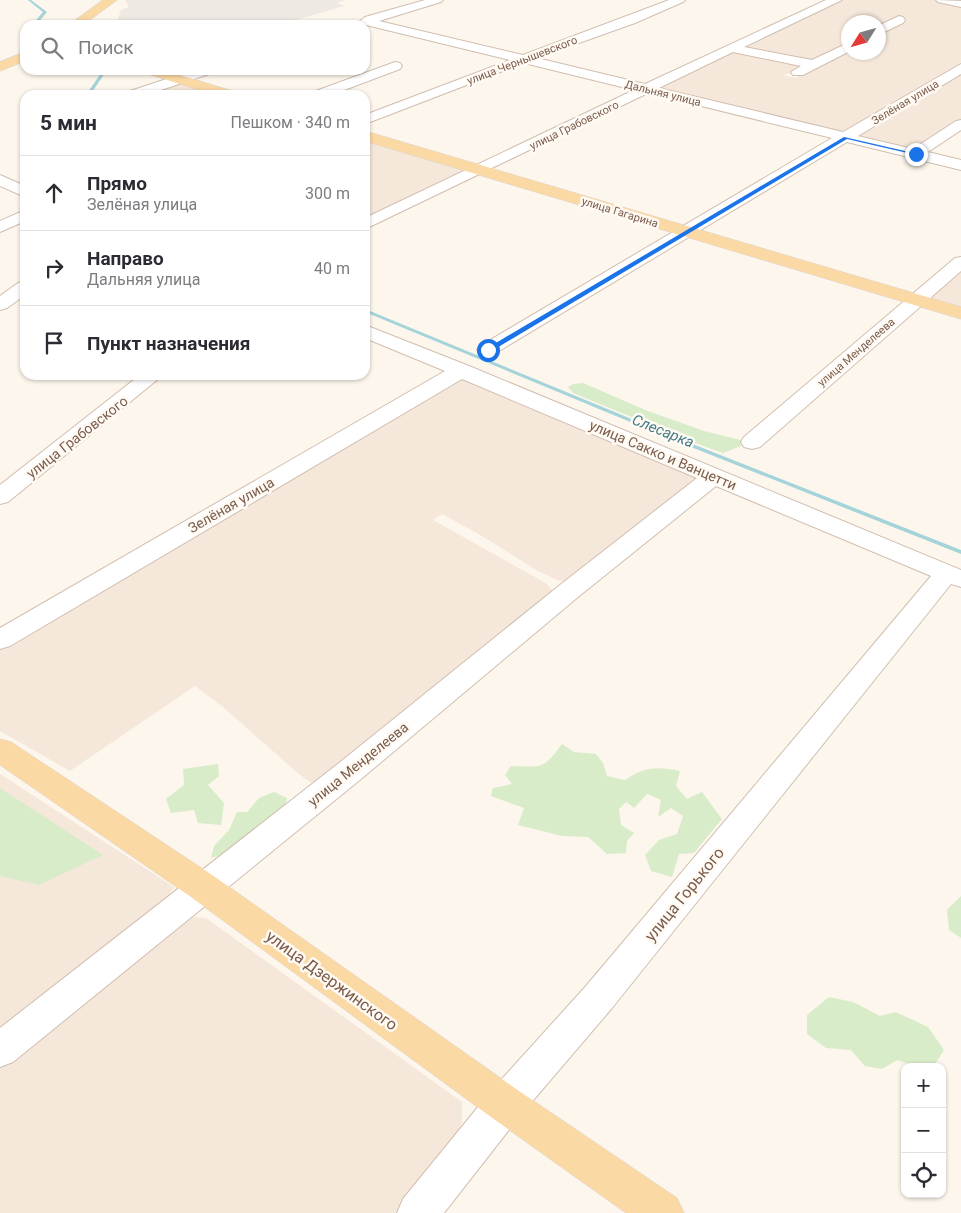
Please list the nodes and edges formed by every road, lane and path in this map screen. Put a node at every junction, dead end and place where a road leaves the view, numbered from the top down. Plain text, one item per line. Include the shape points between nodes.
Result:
1 (111, 0) edge
2 (437, 0) edge
3 (679, 0) edge
4 (836, 0) edge
5 (942, 0) edge
6 (961, 4) edge
7 (93, 6) junction
8 (80, 20) edge
9 (101, 20) edge
10 (370, 20) edge
11 (898, 20) dead end
12 (370, 25) edge
13 (886, 27) edge
14 (732, 48) junction
15 (841, 50) edge
16 (20, 58) edge
17 (524, 59) junction
18 (812, 64) junction
19 (395, 66) dead end
20 (0, 67) edge
21 (961, 68) edge
22 (166, 75) edge
23 (191, 75) edge
24 (791, 76) dead end
25 (179, 79) junction
26 (147, 90) edge
27 (214, 90) edge
28 (331, 90) edge
29 (648, 90) junction
30 (370, 118) edge
31 (961, 124) edge
32 (370, 138) edge
33 (846, 138) junction
34 (916, 154) junction
35 (961, 165) edge
36 (479, 171) junction
37 (0, 180) edge
38 (20, 190) edge
39 (20, 217) edge
40 (370, 222) edge
41 (0, 227) edge
42 (687, 232) junction
43 (961, 262) edge
44 (20, 291) edge
45 (917, 300) junction
46 (0, 304) edge
47 (961, 313) edge
48 (370, 333) edge
49 (488, 350) dead end
50 (462, 370) junction
51 (147, 380) edge
52 (752, 442) dead end
53 (714, 476) junction
54 (0, 498) edge
55 (954, 576) edge
56 (0, 640) edge
57 (0, 750) edge
58 (203, 887) junction
59 (0, 1050) edge
60 (505, 1104) junction
61 (418, 1213) edge
62 (662, 1213) edge

1 - 7 main road
2 - 10 street
3 - 17 street, улица Чернышевского
4 - 14 street, улица Грабовского
5 - 6 street
7 - 8 main road
7 - 9 main road via 104,12
11 - 13 street
12 - 17 street, Дальняя улица
14 - 18 street
14 - 29 street, улица Грабовского
15 - 18 street
16 - 20 main road
17 - 29 street, Дальняя улица
17 - 30 street, улица Чернышевского
18 - 24 street
19 - 28 street
21 - 33 street, Зелёная улица
22 - 25 main road
23 - 25 street
25 - 26 street
25 - 27 main road
29 - 33 street, Дальняя улица
29 - 36 street, улица Грабовского
31 - 34 street
32 - 36 main road, улица Гагарина
33 - 34 street, Дальняя улица
33 - 42 street, Зелёная улица
34 - 35 street, Дальняя улица
36 - 40 street, улица Грабовского
36 - 42 main road, улица Гагарина
37 - 38 street
39 - 41 street
42 - 45 main road, улица Гагарина
42 - 49 street, Зелёная улица
43 - 45 street, улица Менделеева
44 - 46 street
45 - 47 main road, улица Гагарина
45 - 52 street, улица Менделеева
48 - 50 street, улица Сакко и Ванцетти
50 - 53 street, улица Сакко и Ванцетти
50 - 56 street, Зелёная улица
51 - 54 street, улица Грабовского
53 - 55 street, улица Сакко и Ванцетти
53 - 58 street, улица Менделеева
55 - 60 street, улица Горького
57 - 58 main road, улица Дзержинского
58 - 59 street, улица Менделеева
58 - 60 main road, улица Дзержинского
60 - 61 street, улица Горького
60 - 62 main road, улица Дзержинского

